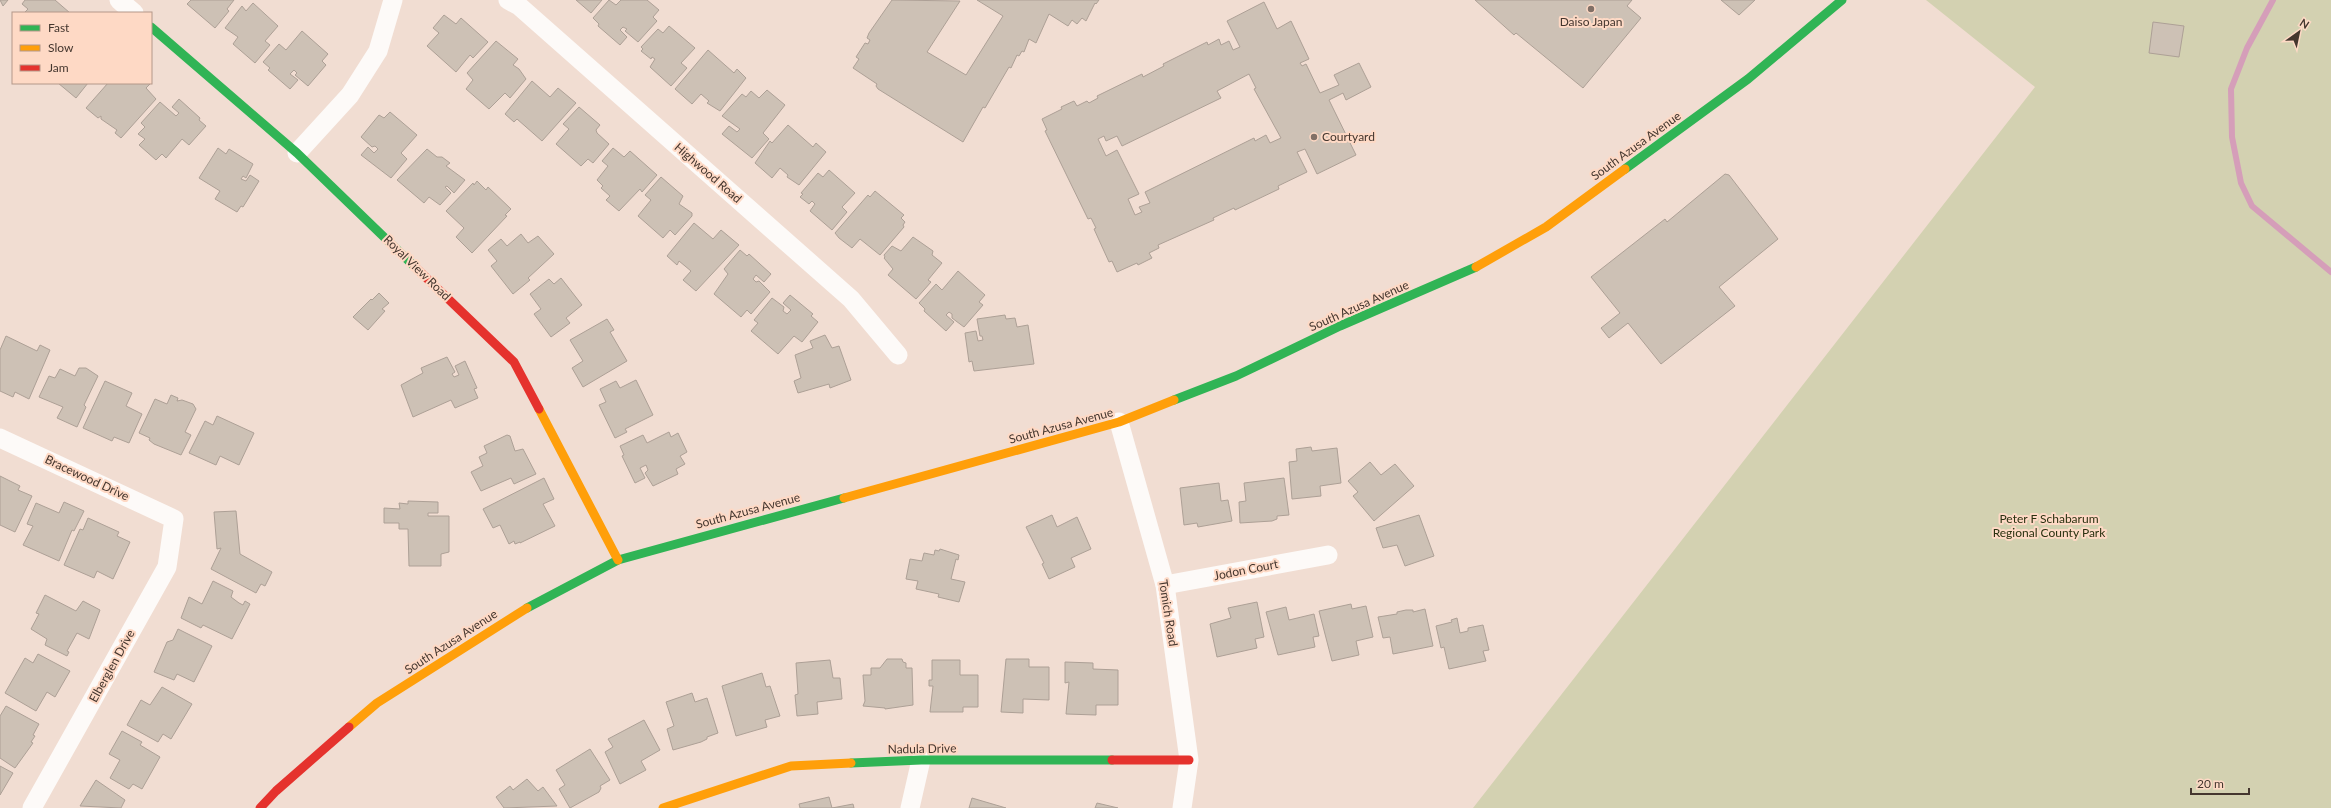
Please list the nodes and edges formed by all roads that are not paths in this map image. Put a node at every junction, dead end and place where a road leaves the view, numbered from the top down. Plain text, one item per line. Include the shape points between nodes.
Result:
1 (119, 0) edge
2 (393, 0) edge
3 (508, 0) edge
4 (1842, 0) edge
5 (133, 12) edge
6 (152, 28) edge
7 (297, 153) junction
8 (898, 355) dead end
9 (1119, 422) junction
10 (0, 438) edge
11 (174, 519) joint
12 (1328, 555) dead end
13 (618, 560) junction
14 (1165, 585) junction
15 (921, 760) junction
16 (1189, 760) junction
17 (32, 808) edge
18 (260, 808) edge
19 (663, 808) edge
20 (910, 808) edge
21 (1182, 808) edge

1 - 5 street
2 - 7 street via 378,51 350,95
3 - 8 street, Highwood Road via 519,6 851,299
4 - 9 street, South Azusa Avenue via 1748,79 1546,227 1480,264 1340,326 1236,376
6 - 7 street, Royal View Road
7 - 13 street, Royal View Road via 514,362
9 - 13 street, South Azusa Avenue
9 - 14 street, Tomich Road
10 - 11 street, Bracewood Drive
11 - 17 street, Elberglen Drive via 168,567
12 - 14 street, Jodon Court
13 - 18 street, South Azusa Avenue via 523,610 377,703
14 - 16 street, Tomich Road
15 - 16 street, Nadula Drive
15 - 19 street, Nadula Drive via 791,766
15 - 20 street
16 - 21 street, Tomich Road

